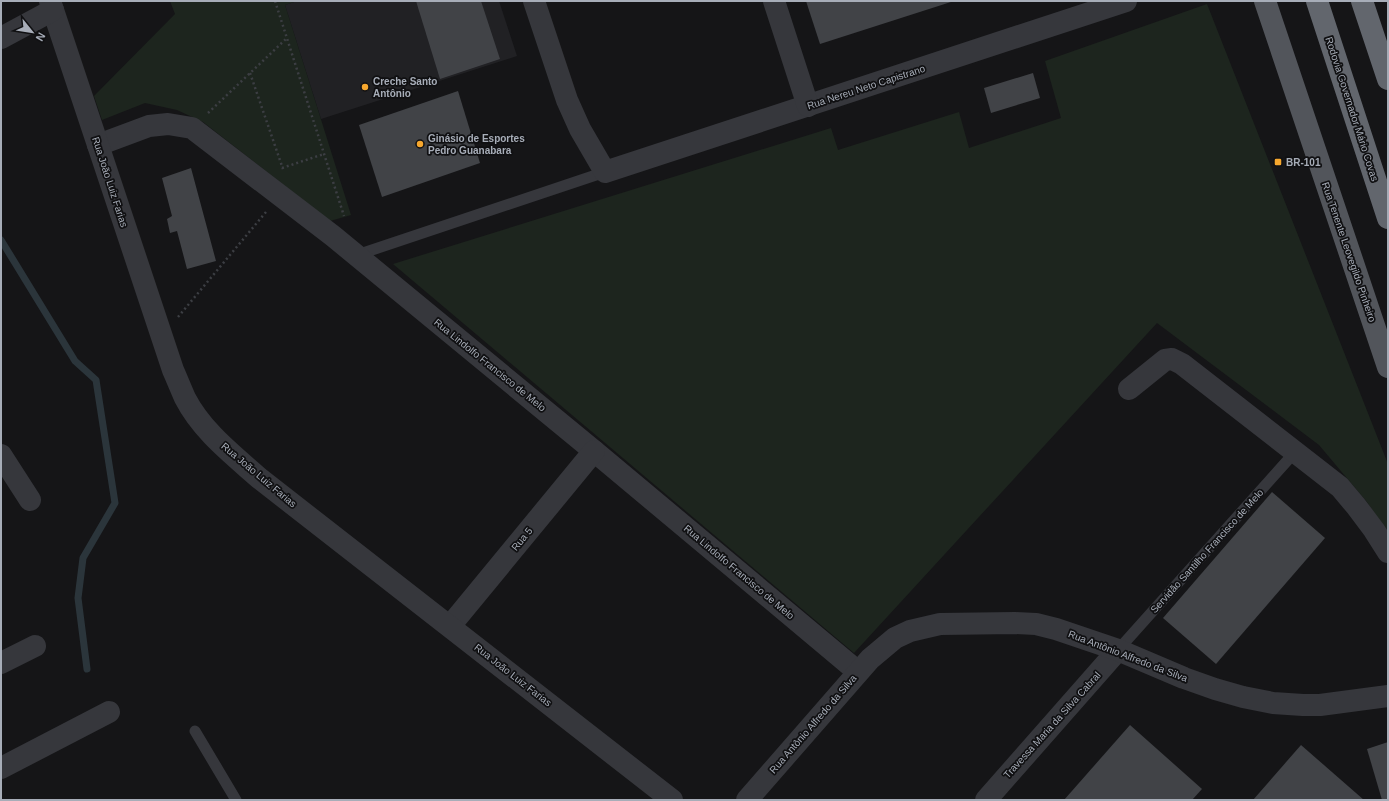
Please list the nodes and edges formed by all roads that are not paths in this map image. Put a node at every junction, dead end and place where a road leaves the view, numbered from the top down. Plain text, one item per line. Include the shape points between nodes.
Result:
1 (534, 1) edge
2 (774, 1) edge
3 (1126, 1) edge
4 (1265, 1) edge
5 (1317, 1) edge
6 (1362, 1) edge
7 (51, 6) edge
8 (1, 38) edge
9 (1388, 79) edge
10 (808, 106) junction
11 (98, 145) junction
12 (605, 172) junction
13 (1388, 218) edge
14 (357, 255) junction
15 (1388, 367) edge
16 (1129, 389) dead end
17 (594, 451) junction
18 (1295, 452) junction
19 (1, 455) edge
20 (30, 500) dead end
21 (1388, 552) edge
22 (450, 626) junction
23 (35, 646) dead end
24 (1118, 650) junction
25 (1, 664) edge
26 (857, 672) junction
27 (1388, 696) edge
28 (109, 712) dead end
29 (195, 731) dead end
30 (1, 768) edge
31 (236, 800) edge
32 (672, 800) edge
33 (747, 800) edge
34 (986, 800) edge

1 - 12 street via 567,100 580,129
2 - 10 street
3 - 10 street, Rua Nereu Neto Capistrano
4 - 15 main road, Rua Tenente Leovegildo Pinheiro
5 - 13 highway, Rodovia Governador Mário Covas
6 - 9 highway
7 - 8 street
7 - 11 street, Rua João Luiz Farias
10 - 12 street, Rua Nereu Neto Capistrano
11 - 14 street, Rua Lindolfo Francisco de Melo via 149,126 168,124 192,128 283,185
11 - 22 street, Rua João Luiz Farias via 173,370 186,399 202,424 259,478
12 - 14 lane
14 - 17 street, Rua Lindolfo Francisco de Melo
16 - 18 street via 1165,360 1172,359 1182,364
17 - 22 street, Rua 5
17 - 26 street, Rua Lindolfo Francisco de Melo
18 - 21 street via 1340,487
18 - 24 lane, Servidão Santilho Francisco de Melo
19 - 20 street
22 - 32 street, Rua João Luiz Farias
23 - 25 street
24 - 26 street, Rua Antônio Alfredo da Silva via 1036,624 940,624 910,631 895,638
24 - 27 street, Rua Antônio Alfredo da Silva via 1215,689 1274,703 1320,705
24 - 34 street, Travessa Maria da Silva Cabral
26 - 33 street, Rua Antônio Alfredo da Silva
28 - 30 street
29 - 31 lane

